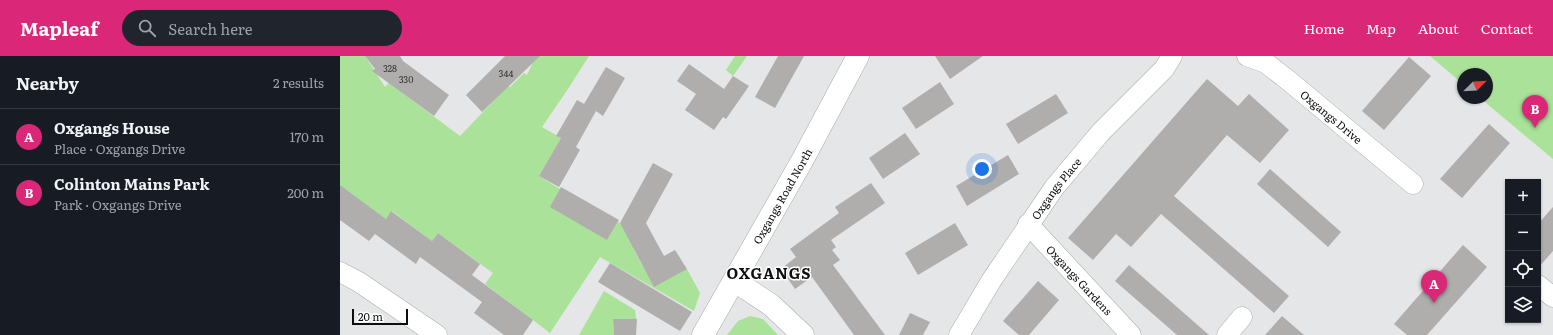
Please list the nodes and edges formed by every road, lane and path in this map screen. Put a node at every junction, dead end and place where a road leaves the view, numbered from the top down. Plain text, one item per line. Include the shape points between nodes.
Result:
1 (858, 56) edge
2 (1172, 56) edge
3 (1247, 56) edge
4 (1413, 184) dead end
5 (1028, 224) junction
6 (340, 272) edge
7 (735, 281) junction
8 (1540, 287) edge
9 (1553, 298) edge
10 (1242, 317) dead end
11 (437, 335) edge
12 (703, 335) edge
13 (803, 335) edge
14 (959, 335) edge
15 (1131, 335) edge
16 (1227, 335) edge

1 - 7 street, Oxgangs Road North
2 - 5 street, Oxgangs Place via 1164,69 1077,160
3 - 4 street, Oxgangs Drive via 1266,63
5 - 14 street, Oxgangs Place
5 - 15 street, Oxgangs Gardens
6 - 11 street via 360,282
7 - 12 street, Oxgangs Road North
7 - 13 street via 776,310
8 - 9 street
10 - 16 street

